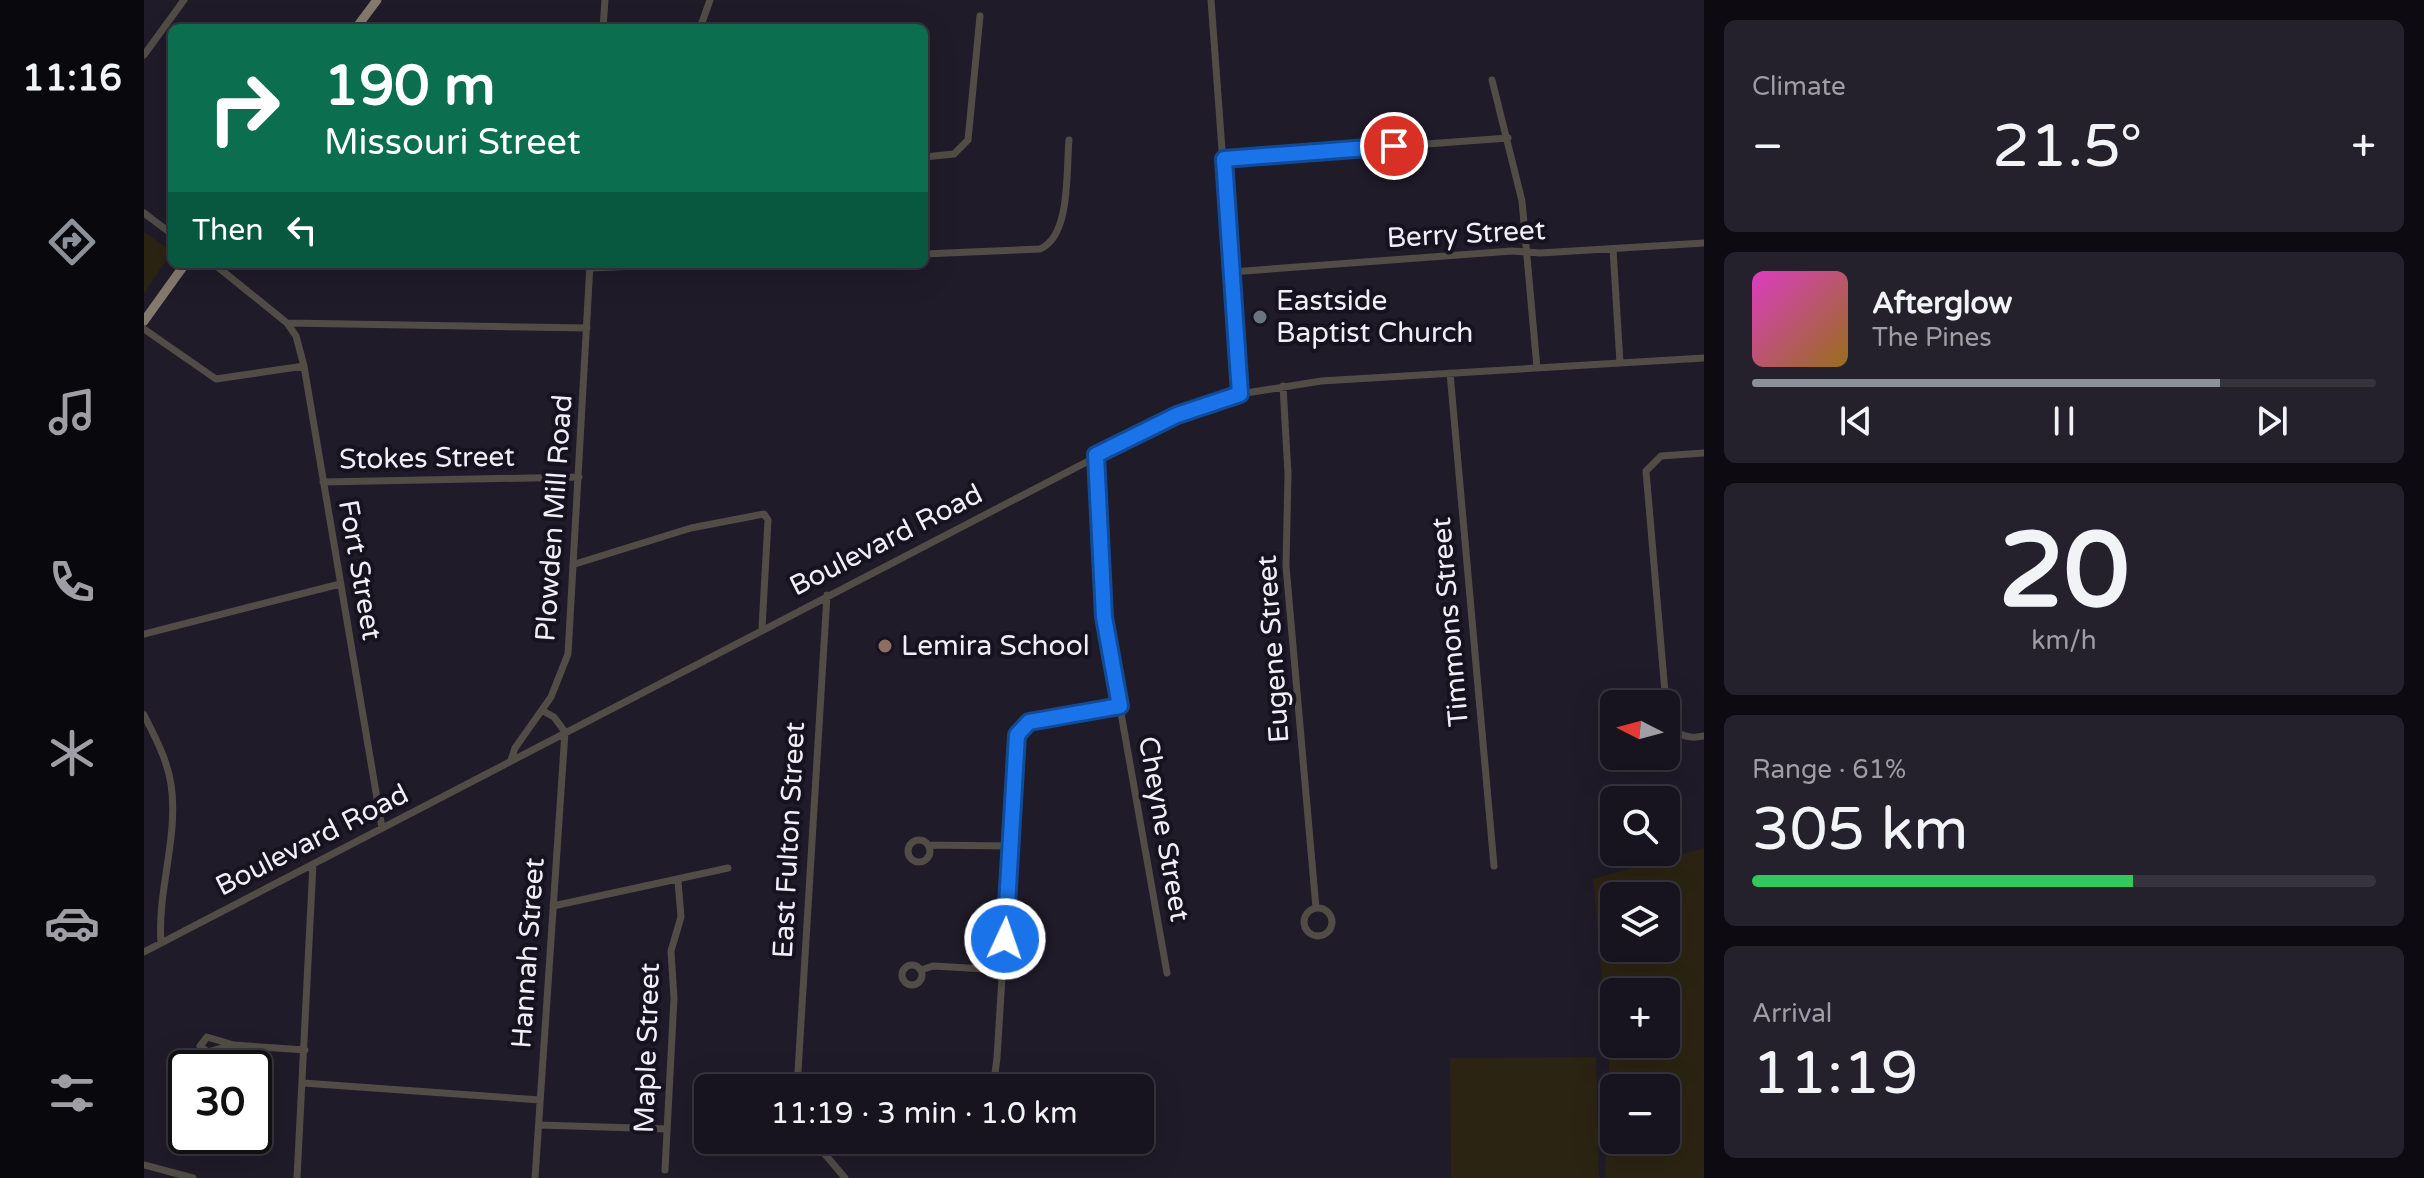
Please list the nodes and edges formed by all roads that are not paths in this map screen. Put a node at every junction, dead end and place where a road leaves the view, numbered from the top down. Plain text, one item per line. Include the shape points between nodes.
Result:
1 (184, 0) edge
2 (377, 0) edge
3 (605, 0) edge
4 (710, 0) edge
5 (1211, 0) edge
6 (980, 16) dead end
7 (359, 24) edge
8 (603, 24) edge
9 (701, 24) edge
10 (144, 55) edge
11 (1492, 80) dead end
12 (1508, 138) junction
13 (1069, 140) dead end
14 (928, 157) edge
15 (1224, 159) junction
16 (144, 213) edge
17 (168, 231) edge
18 (1704, 243) edge
19 (1613, 249) junction
20 (1527, 252) junction
21 (928, 254) edge
22 (182, 268) edge
23 (219, 268) edge
24 (590, 268) edge
25 (1231, 272) junction
26 (144, 321) edge
27 (287, 323) junction
28 (587, 328) junction
29 (144, 329) edge
30 (1704, 358) edge
31 (1620, 363) junction
32 (304, 366) junction
33 (1537, 368) junction
34 (1450, 373) junction
35 (1283, 386) junction
36 (1240, 394) junction
37 (1704, 453) edge
38 (1096, 455) junction
39 (579, 477) junction
40 (323, 482) junction
41 (575, 564) junction
42 (340, 584) junction
43 (827, 595) junction
44 (762, 628) junction
45 (144, 634) edge
46 (1665, 690) edge
47 (1120, 706) junction
48 (543, 711) junction
49 (144, 715) edge
50 (565, 732) junction
51 (1680, 733) edge
52 (1704, 736) edge
53 (511, 760) junction
54 (382, 828) junction
55 (928, 845) dead end
56 (1010, 846) junction
57 (313, 864) junction
58 (1494, 866) dead end
59 (728, 868) dead end
60 (678, 881) junction
61 (553, 906) junction
62 (1316, 908) junction
63 (161, 943) junction
64 (144, 952) edge
65 (921, 970) dead end
66 (1003, 970) junction
67 (1167, 973) dead end
68 (234, 1045) dead end
69 (305, 1050) junction
70 (798, 1074) edge
71 (994, 1074) edge
72 (303, 1083) junction
73 (540, 1100) junction
74 (539, 1125) junction
75 (667, 1129) junction
76 (824, 1154) edge
77 (144, 1165) edge
78 (665, 1170) dead end
79 (193, 1178) edge
80 (297, 1178) edge
81 (535, 1178) edge
82 (845, 1178) edge

1 - 10 street
2 - 7 main road
3 - 8 street
4 - 9 street
5 - 15 street
6 - 14 street via 968,140 954,154
11 - 12 street
12 - 15 street
12 - 20 street
13 - 21 street via 1061,229 1049,245
15 - 25 street
16 - 17 street
18 - 19 street, Berry Street
19 - 20 street, Berry Street
19 - 31 street
20 - 25 street, Berry Street
20 - 33 street
22 - 26 main road
23 - 27 street, Fort Street
24 - 28 street, Plowden Mill Road
25 - 36 street
27 - 28 street
27 - 32 street, Fort Street
28 - 39 street, Plowden Mill Road
29 - 32 street via 216,379
30 - 31 street, Boulevard Road
31 - 33 street, Boulevard Road
32 - 40 street, Fort Street
33 - 34 street, Boulevard Road
34 - 35 street, Boulevard Road
34 - 58 street, Timmons Street
35 - 36 street, Boulevard Road
35 - 62 street, Eugene Street via 1286,566
36 - 38 street, Boulevard Road via 1177,415
37 - 46 street via 1661,456 1646,471
38 - 43 street, Boulevard Road
38 - 47 street, Cheyne Street via 1104,617
39 - 40 street, Stokes Street
39 - 41 street, Plowden Mill Road
40 - 42 street, Fort Street
41 - 44 street via 691,528 764,514 768,520
41 - 48 street, Plowden Mill Road via 568,654
42 - 45 street
42 - 54 street, Fort Street
43 - 44 street, Boulevard Road
43 - 70 street, East Fulton Street
44 - 50 street, Boulevard Road
47 - 56 street via 1029,722 1020,729
47 - 67 street, Cheyne Street
48 - 50 street
48 - 53 street, Plowden Mill Road
49 - 63 street via 166,761 172,796
50 - 53 street, Boulevard Road
50 - 61 street, Hannah Street
51 - 52 street
53 - 54 street, Boulevard Road
54 - 57 street, Boulevard Road
55 - 56 street
56 - 66 street
57 - 63 street, Boulevard Road
57 - 69 street
59 - 60 street
60 - 61 street
60 - 75 street, Maple Street via 681,917 672,948
61 - 73 street, Hannah Street
62 - 62 street, Eugene Street via 1332,919 1329,932 1319,937 1304,925 1306,915
63 - 64 street, Boulevard Road
65 - 66 street
66 - 71 street
68 - 69 street
69 - 72 street
72 - 73 street
72 - 80 street
73 - 74 street, Hannah Street
74 - 75 street
74 - 81 street, Hannah Street
75 - 78 street, Maple Street
76 - 82 street
77 - 79 street

